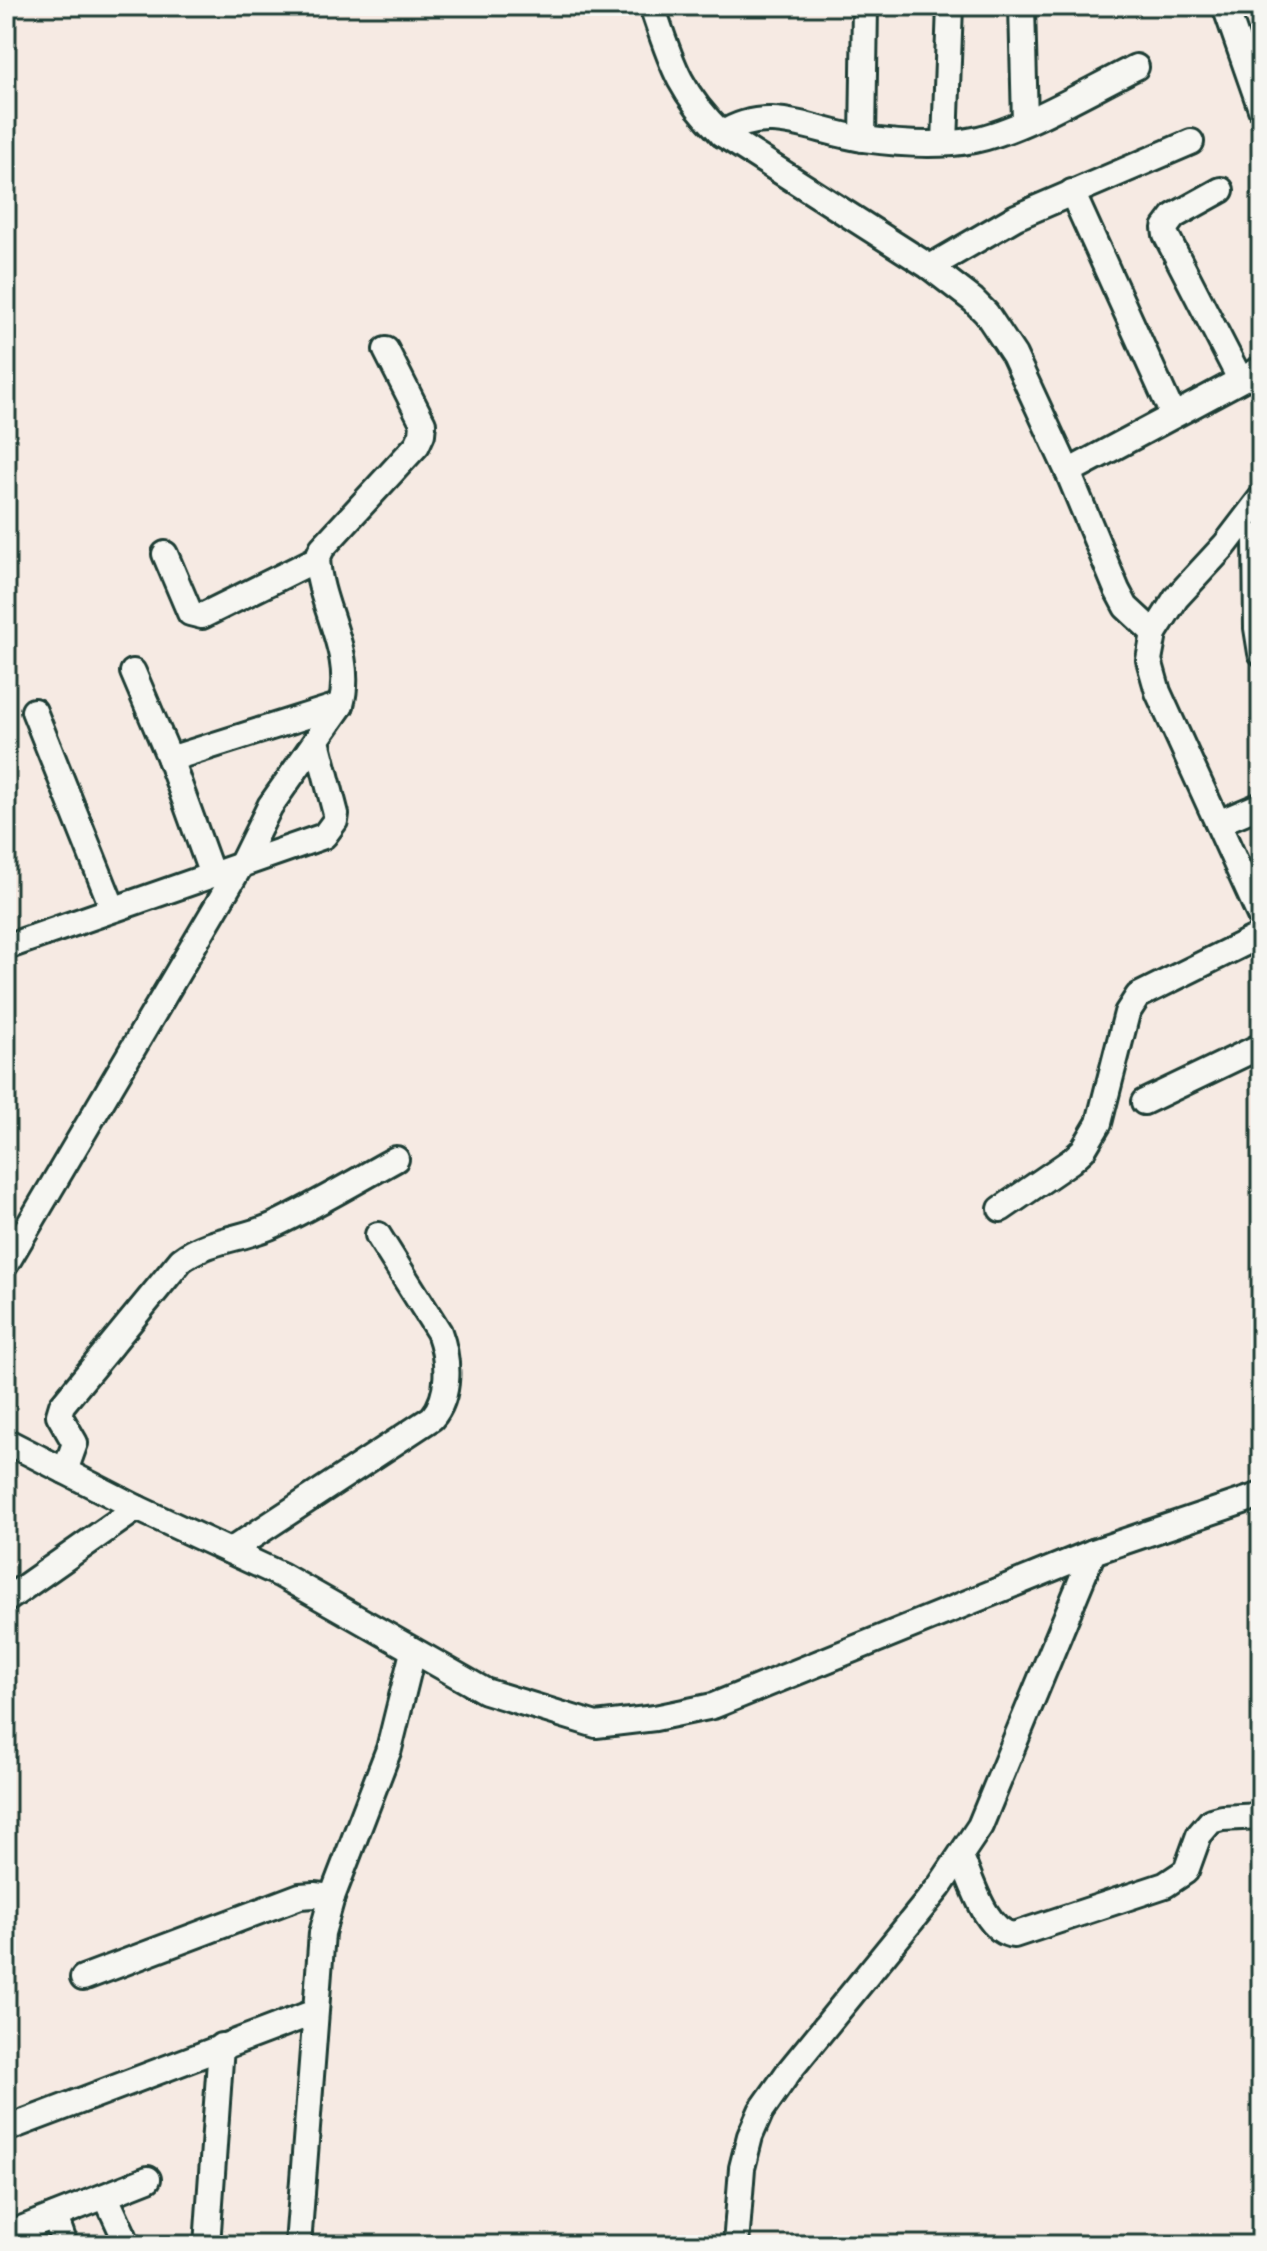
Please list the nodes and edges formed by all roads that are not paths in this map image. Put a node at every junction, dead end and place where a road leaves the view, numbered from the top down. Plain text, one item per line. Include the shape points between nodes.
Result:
1 (652, 6) edge
2 (865, 6) edge
3 (950, 6) edge
4 (1022, 6) edge
5 (1225, 6) edge
6 (1136, 67) dead end
7 (1261, 109) edge
8 (1025, 122) junction
9 (722, 134) junction
10 (863, 139) junction
11 (1191, 142) dead end
12 (945, 143) junction
13 (1221, 190) dead end
14 (1072, 192) junction
15 (930, 267) junction
16 (386, 350) dead end
17 (1250, 374) edge
18 (1173, 415) junction
19 (1068, 472) junction
20 (1261, 498) edge
21 (1251, 536) edge
22 (165, 554) dead end
23 (317, 559) junction
24 (1154, 633) junction
25 (1261, 653) edge
26 (133, 672) dead end
27 (341, 705) junction
28 (34, 711) dead end
29 (317, 741) junction
30 (170, 759) junction
31 (1261, 805) edge
32 (1218, 823) junction
33 (241, 865) junction
34 (212, 875) junction
35 (113, 909) junction
36 (1261, 918) edge
37 (1261, 935) edge
38 (9, 937) edge
39 (1261, 1046) edge
40 (1144, 1102) dead end
41 (396, 1159) dead end
42 (1001, 1209) dead end
43 (378, 1235) dead end
44 (6, 1264) edge
45 (6, 1441) edge
46 (65, 1471) junction
47 (1261, 1495) edge
48 (137, 1508) junction
49 (230, 1551) junction
50 (1093, 1552) junction
51 (6, 1600) edge
52 (413, 1652) junction
53 (1261, 1816) edge
54 (961, 1857) junction
55 (332, 1897) junction
56 (83, 1978) dead end
57 (315, 2012) junction
58 (221, 2046) junction
59 (6, 2129) edge
60 (148, 2179) dead end
61 (106, 2197) junction
62 (55, 2216) junction
63 (6, 2235) edge
64 (65, 2245) edge
65 (128, 2245) edge
66 (207, 2245) edge
67 (298, 2245) edge
68 (736, 2245) edge

1 - 9 street via 680,82
2 - 10 street
3 - 12 street
4 - 8 street
5 - 7 street
6 - 8 street
8 - 12 street via 973,140
9 - 10 street via 756,119
9 - 15 street
10 - 12 street
11 - 14 street
13 - 17 street via 1174,216 1166,235
14 - 15 street
14 - 18 street
15 - 19 street via 973,300 1003,336
16 - 23 street via 423,423 422,434
17 - 18 street
18 - 19 street
19 - 24 street via 1126,607
20 - 21 street
21 - 24 street via 1176,598
21 - 25 street
22 - 23 street via 195,616
23 - 27 street via 341,649
24 - 32 street via 1149,660 1158,692
26 - 30 street
27 - 29 street
27 - 30 street
28 - 35 street
29 - 33 street via 270,806
29 - 33 street via 336,814 331,829
30 - 34 street
31 - 32 street
32 - 36 street
33 - 34 street
33 - 44 street
34 - 35 street
35 - 38 street
37 - 42 street via 1138,996 1127,1013 1092,1137 1071,1161
39 - 40 street
41 - 46 street via 275,1224 211,1244 181,1260 62,1405 59,1415 75,1443
43 - 49 street via 439,1332 444,1398 440,1408
45 - 46 street
46 - 48 street
47 - 50 street
48 - 49 street
48 - 51 street
49 - 52 street
50 - 52 street via 713,1706 655,1718 596,1725 485,1691
50 - 54 street via 980,1826
52 - 55 street via 389,1749
53 - 54 street via 1211,1821 1199,1835 1186,1871 1165,1885 1014,1935 1004,1934 989,1920
54 - 68 street via 761,2111 742,2168
55 - 56 street via 300,1896
55 - 57 street via 322,1933
57 - 58 street
57 - 67 street
58 - 59 street
58 - 66 street
60 - 61 street
61 - 62 street
61 - 65 street
62 - 63 street
62 - 64 street

